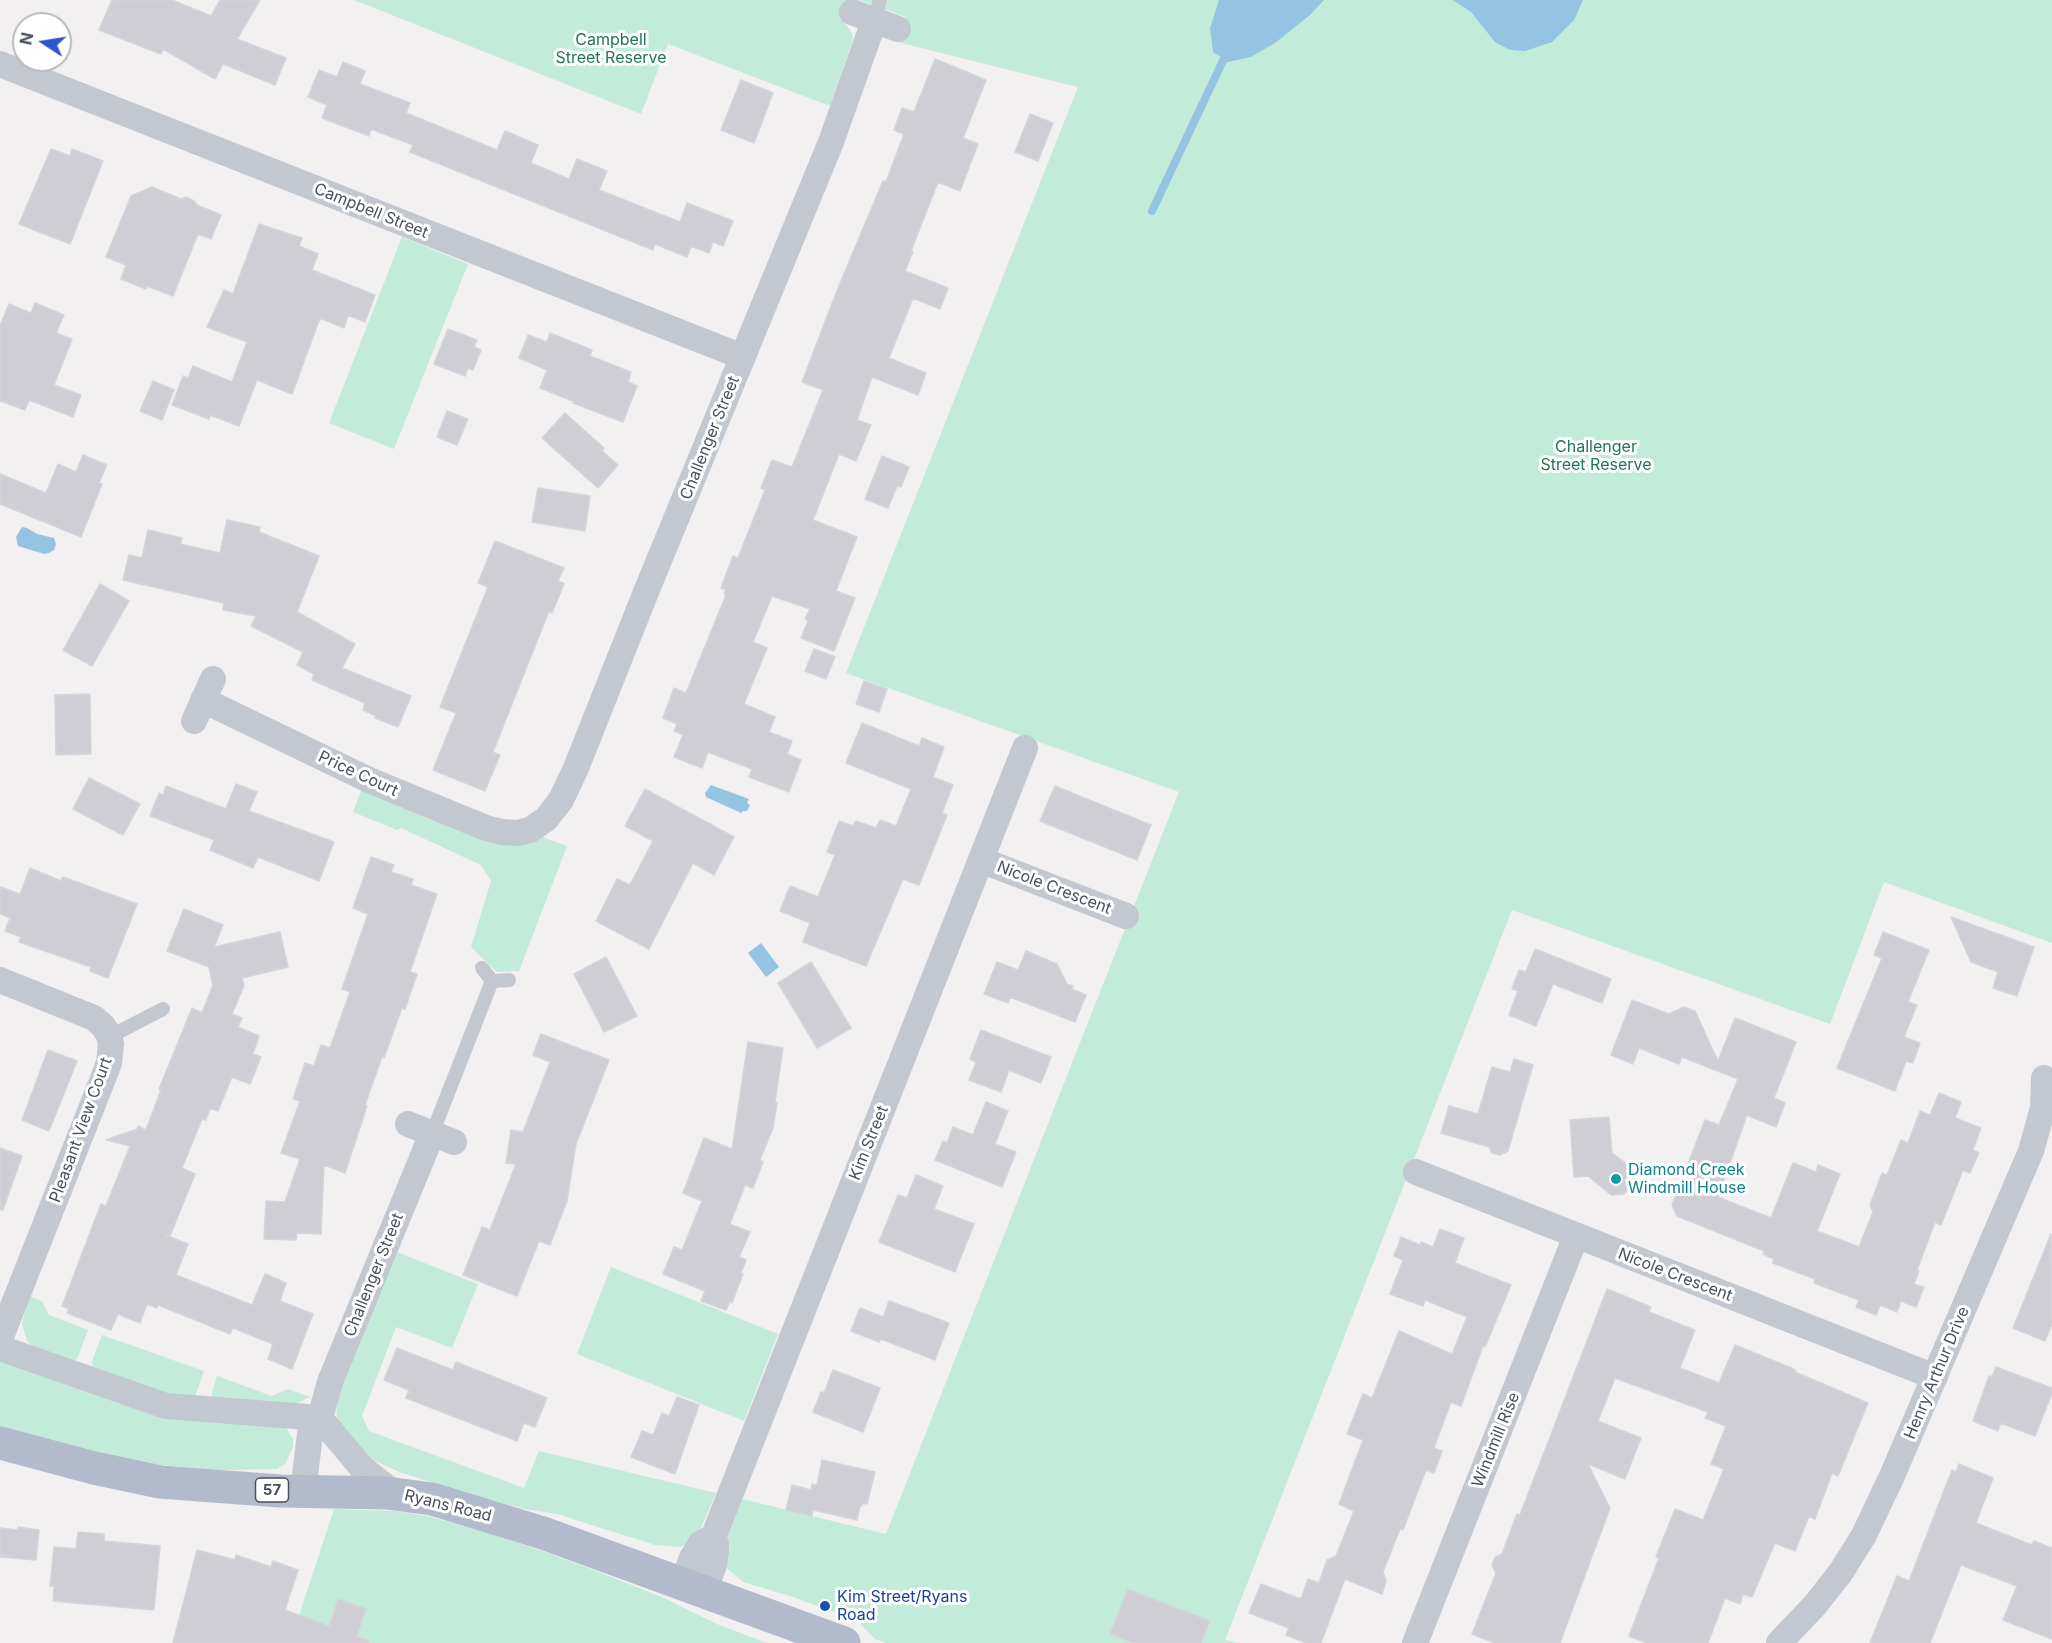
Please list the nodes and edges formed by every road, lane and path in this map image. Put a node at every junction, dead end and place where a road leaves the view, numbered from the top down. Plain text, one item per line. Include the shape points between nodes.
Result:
1 (876, 16) edge
2 (1, 69) edge
3 (743, 357) junction
4 (203, 700) dead end
5 (1025, 748) dead end
6 (517, 833) joint
7 (981, 860) junction
8 (1126, 916) dead end
9 (482, 968) dead end
10 (0, 980) edge
11 (509, 980) dead end
12 (492, 981) junction
13 (163, 1009) dead end
14 (109, 1037) junction
15 (2044, 1078) dead end
16 (408, 1124) dead end
17 (443, 1138) junction
18 (1416, 1172) dead end
19 (1576, 1236) junction
20 (0, 1339) edge
21 (0, 1348) edge
22 (1935, 1377) junction
23 (320, 1418) junction
24 (0, 1443) edge
25 (313, 1492) junction
26 (398, 1494) junction
27 (693, 1588) junction
28 (844, 1643) edge
29 (1415, 1643) edge
30 (1779, 1643) edge

1 - 3 street, Challenger Street via 831,142
2 - 3 street, Campbell Street
3 - 6 street, Challenger Street via 566,790 546,819
4 - 6 street, Price Court via 389,789 486,828
5 - 7 street, Kim Street
7 - 8 street, Nicole Crescent
7 - 27 street, Kim Street via 713,1538 701,1543 692,1558
9 - 12 lane
10 - 14 street, Pleasant View Court via 85,1013 103,1026
11 - 12 lane
12 - 17 lane, Challenger Street
13 - 14 lane
14 - 20 street, Pleasant View Court via 111,1052 106,1072
15 - 22 street, Henry Arthur Drive via 2043,1108 2031,1151
16 - 17 street
17 - 23 street, Challenger Street via 330,1382
18 - 19 street, Nicole Crescent
19 - 22 street, Nicole Crescent
19 - 29 street, Windmill Rise
21 - 23 street via 166,1406
22 - 30 street, Henry Arthur Drive via 1864,1535 1841,1572
23 - 25 street, Challenger Street via 310,1434
23 - 26 street via 362,1468
24 - 25 main road, Ryans Road / 57 via 160,1482
25 - 26 main road, Ryans Road / 57
26 - 27 main road, Ryans Road / 57 via 478,1511
27 - 28 main road, Ryans Road / 57

